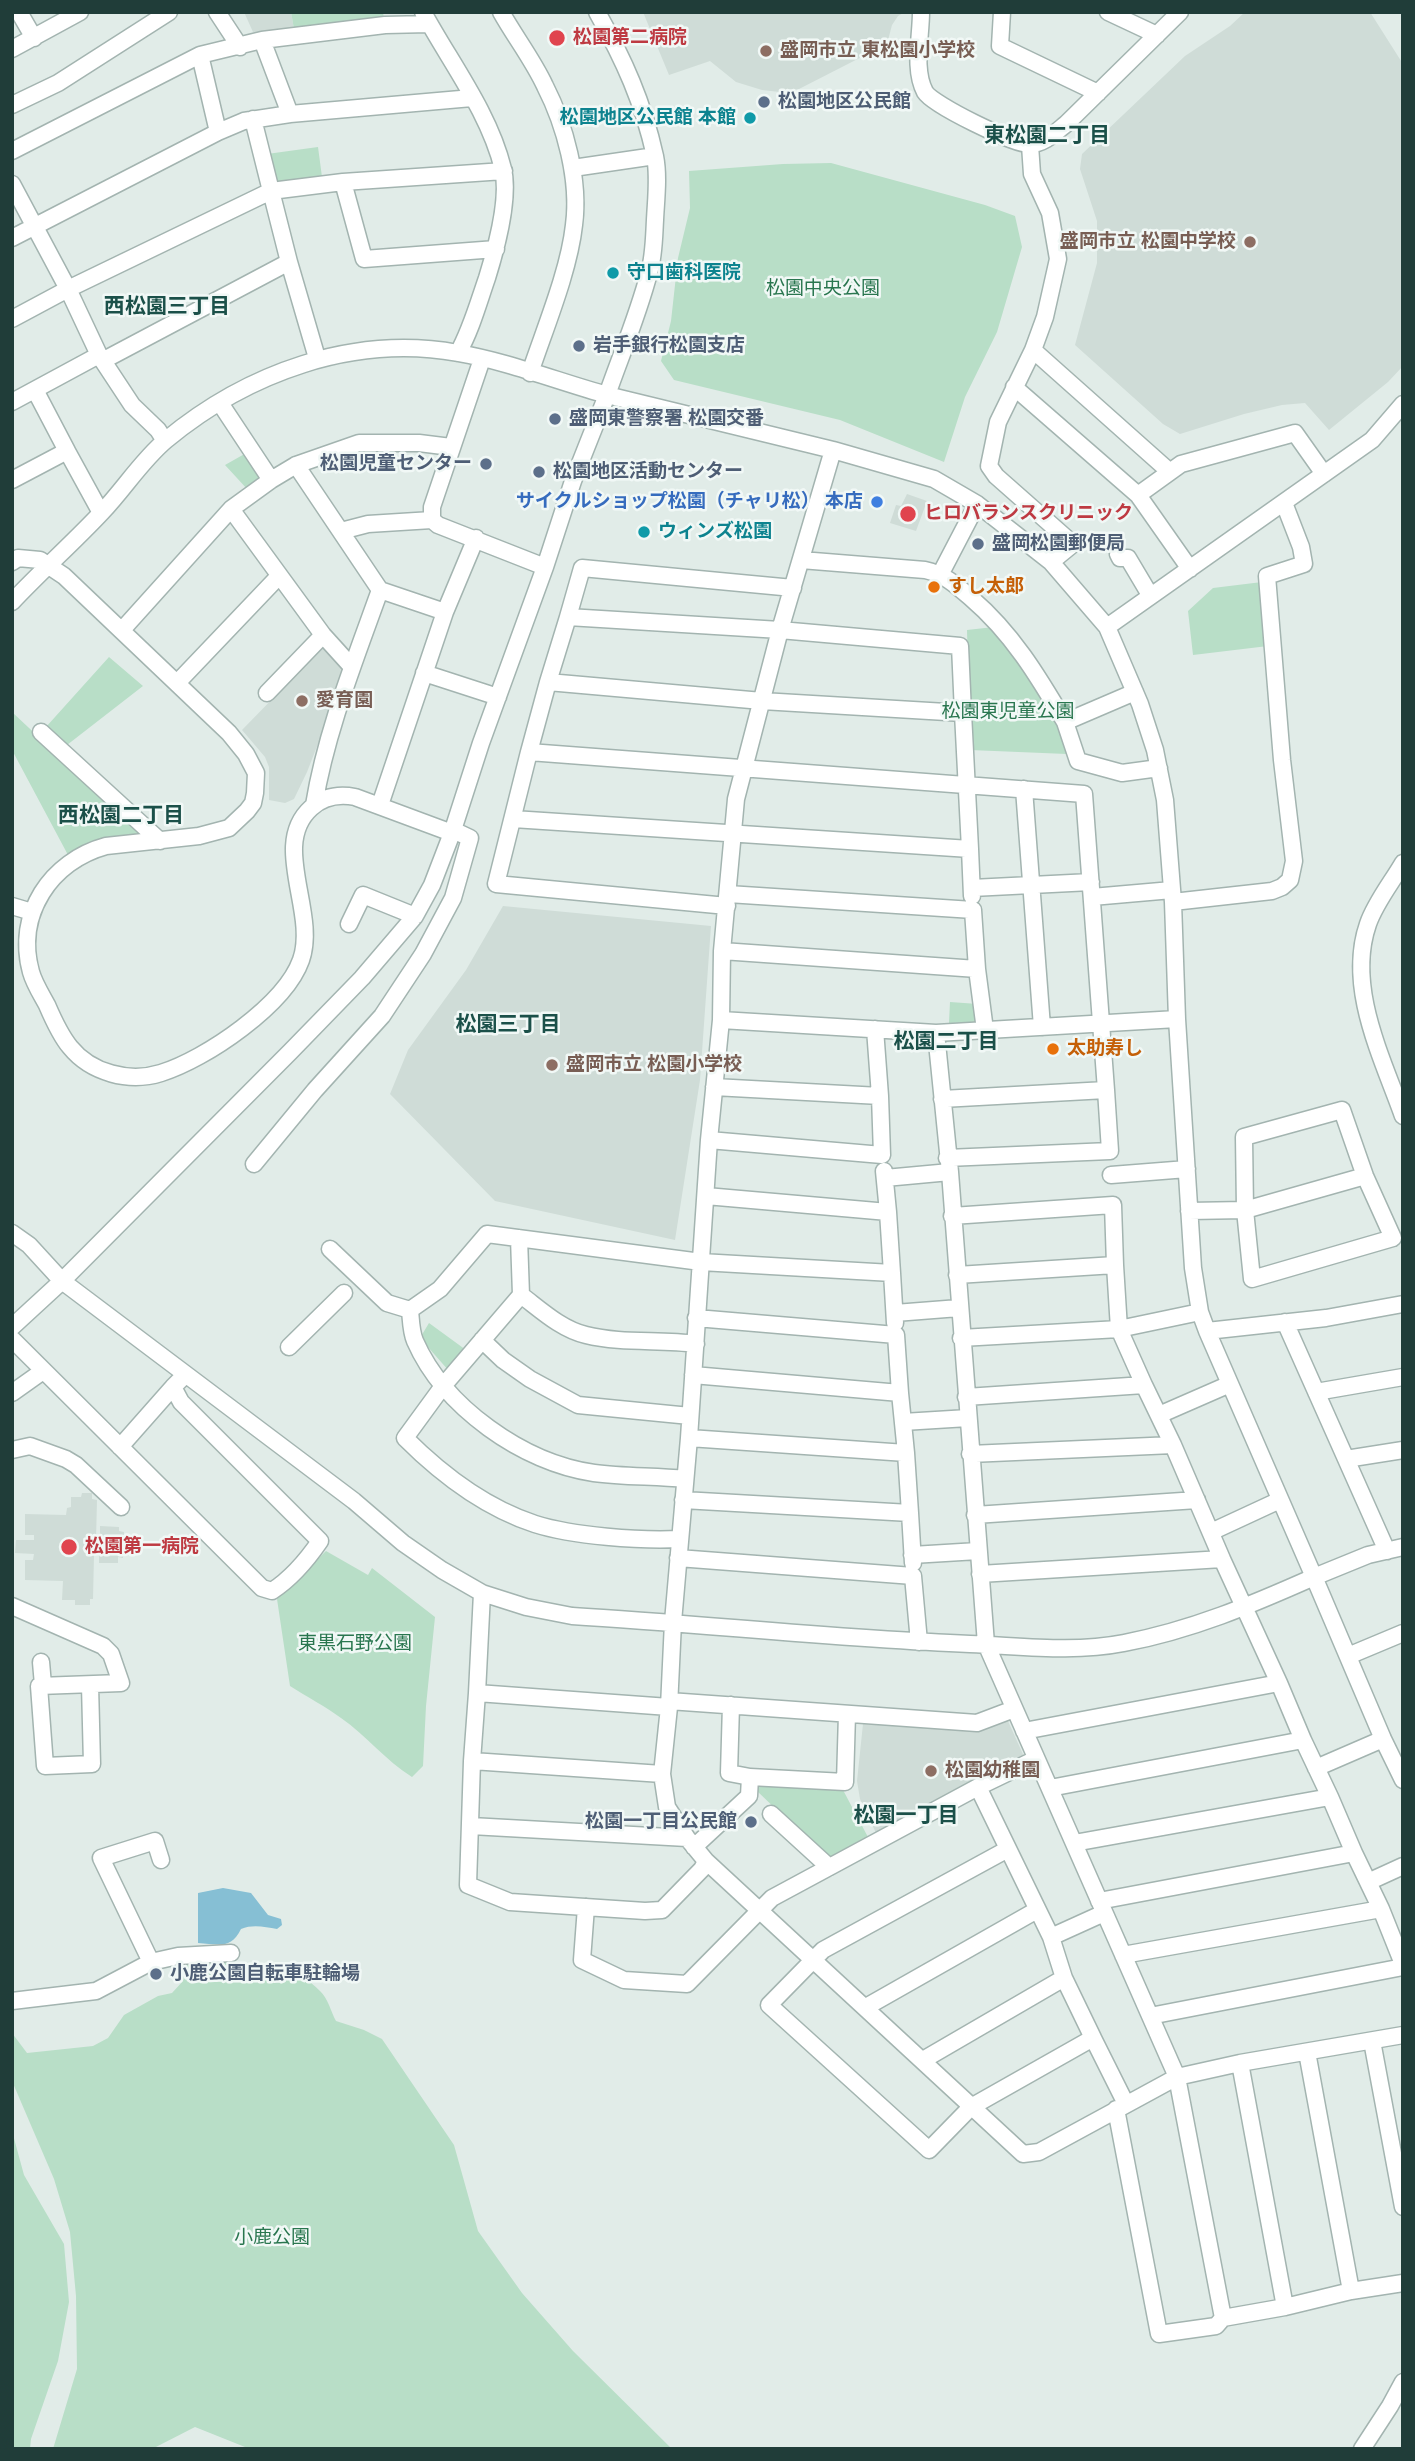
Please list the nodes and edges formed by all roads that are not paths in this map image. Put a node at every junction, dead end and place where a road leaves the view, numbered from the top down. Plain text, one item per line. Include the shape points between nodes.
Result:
1 (19, 12) edge
2 (80, 12) edge
3 (169, 12) edge
4 (217, 12) edge
5 (501, 12) edge
6 (597, 12) edge
7 (921, 12) edge
8 (1002, 12) edge
9 (1108, 12) edge
10 (1180, 12) edge
11 (426, 16) edge
12 (1157, 34) junction
13 (34, 38) junction
14 (262, 40) junction
15 (240, 47) junction
16 (12, 49) edge
17 (200, 55) junction
18 (1098, 93) junction
19 (472, 98) junction
20 (12, 106) edge
21 (290, 114) junction
22 (253, 119) junction
23 (218, 132) junction
24 (1030, 145) junction
25 (12, 151) edge
26 (655, 156) junction
27 (573, 168) junction
28 (504, 171) junction
29 (342, 182) junction
30 (12, 184) edge
31 (271, 191) junction
32 (36, 226) junction
33 (12, 238) edge
34 (496, 249) junction
35 (289, 262) junction
36 (68, 289) junction
37 (12, 319) edge
38 (1033, 350) junction
39 (458, 353) junction
40 (102, 358) junction
41 (317, 358) junction
42 (482, 359) junction
43 (530, 373) junction
44 (1014, 387) junction
45 (35, 390) junction
46 (607, 395) junction
47 (12, 402) edge
48 (220, 403) junction
49 (1403, 404) edge
50 (165, 441) junction
51 (452, 447) junction
52 (67, 450) junction
53 (833, 450) junction
54 (296, 465) junction
55 (1170, 472) junction
56 (1324, 474) junction
57 (12, 480) edge
58 (271, 480) junction
59 (1138, 495) junction
60 (1284, 503) junction
61 (977, 504) junction
62 (232, 509) junction
63 (101, 513) junction
64 (432, 520) junction
65 (341, 531) junction
66 (477, 538) junction
67 (1118, 554) dead end
68 (801, 560) junction
69 (12, 562) edge
70 (1051, 562) junction
71 (47, 565) junction
72 (545, 567) junction
73 (1190, 569) junction
74 (941, 573) junction
75 (279, 576) junction
76 (793, 587) junction
77 (380, 590) junction
78 (1150, 595) junction
79 (12, 602) edge
80 (444, 612) junction
81 (568, 617) junction
82 (1107, 627) junction
83 (122, 630) junction
84 (780, 630) junction
85 (323, 635) junction
86 (352, 667) junction
87 (424, 673) junction
88 (548, 682) junction
89 (177, 683) junction
90 (1135, 692) junction
91 (267, 693) dead end
92 (498, 697) junction
93 (762, 701) junction
94 (963, 713) junction
95 (1065, 723) junction
96 (41, 732) dead end
97 (529, 752) junction
98 (1090, 764) junction
99 (745, 768) junction
100 (1159, 768) junction
101 (968, 785) junction
102 (1024, 789) junction
103 (1084, 794) junction
104 (314, 805) junction
105 (380, 805) junction
106 (513, 819) junction
107 (453, 831) junction
108 (733, 834) junction
109 (160, 841) junction
110 (970, 849) junction
111 (1403, 863) edge
112 (1031, 885) junction
113 (972, 888) junction
114 (1092, 889) junction
115 (1172, 896) junction
116 (727, 900) junction
117 (12, 906) edge
118 (973, 910) junction
119 (32, 912) junction
120 (415, 915) junction
121 (349, 924) dead end
122 (722, 951) junction
123 (977, 969) junction
124 (1177, 1019) junction
125 (721, 1020) junction
126 (1102, 1024) junction
127 (1042, 1027) junction
128 (875, 1029) junction
129 (985, 1030) junction
130 (936, 1032) junction
131 (713, 1087) junction
132 (1106, 1090) junction
133 (880, 1096) junction
134 (942, 1099) junction
135 (1403, 1116) edge
136 (709, 1140) junction
137 (1110, 1151) junction
138 (882, 1154) junction
139 (254, 1164) dead end
140 (948, 1165) junction
141 (1187, 1169) junction
142 (1111, 1175) junction
143 (1365, 1176) junction
144 (885, 1178) junction
145 (706, 1196) junction
146 (1113, 1205) junction
147 (1245, 1210) junction
148 (1189, 1211) junction
149 (888, 1212) junction
150 (951, 1216) junction
151 (12, 1233) edge
152 (519, 1238) junction
153 (330, 1249) dead end
154 (701, 1262) junction
155 (1115, 1265) junction
156 (892, 1273) junction
157 (957, 1275) junction
158 (62, 1281) junction
159 (344, 1293) dead end
160 (521, 1295) junction
161 (1403, 1304) edge
162 (958, 1308) junction
163 (410, 1310) junction
164 (1200, 1311) junction
165 (895, 1312) junction
166 (696, 1318) junction
167 (1285, 1322) junction
168 (12, 1327) edge
169 (1119, 1329) junction
170 (1207, 1331) junction
171 (896, 1335) junction
172 (961, 1338) junction
173 (12, 1339) edge
174 (482, 1340) junction
175 (696, 1344) junction
176 (289, 1347) dead end
177 (43, 1370) junction
178 (185, 1375) junction
179 (693, 1375) junction
180 (1403, 1377) edge
181 (1230, 1384) junction
182 (1144, 1385) junction
183 (443, 1386) junction
184 (173, 1387) junction
185 (1316, 1392) junction
186 (12, 1393) edge
187 (900, 1393) junction
188 (966, 1396) junction
189 (691, 1416) junction
190 (1159, 1416) junction
191 (968, 1418) junction
192 (903, 1422) junction
193 (689, 1438) junction
194 (1173, 1445) junction
195 (120, 1447) junction
196 (12, 1450) edge
197 (1403, 1450) edge
198 (906, 1452) junction
199 (970, 1454) junction
200 (1346, 1459) junction
201 (685, 1479) junction
202 (684, 1500) junction
203 (1197, 1500) junction
204 (1280, 1500) junction
205 (121, 1507) dead end
206 (910, 1514) junction
207 (975, 1516) junction
208 (1211, 1532) junction
209 (680, 1539) junction
210 (1395, 1549) edge
211 (978, 1551) junction
212 (912, 1555) junction
213 (678, 1558) junction
214 (1222, 1559) junction
215 (980, 1574) junction
216 (913, 1576) junction
217 (1314, 1577) junction
218 (482, 1593) junction
219 (12, 1606) edge
220 (1243, 1608) junction
221 (673, 1622) junction
222 (1403, 1633) edge
223 (919, 1642) junction
224 (986, 1644) junction
225 (1348, 1656) junction
226 (41, 1662) dead end
227 (1279, 1683) junction
228 (44, 1685) junction
229 (90, 1685) junction
230 (478, 1693) junction
231 (669, 1704) junction
232 (731, 1705) junction
233 (1014, 1709) junction
234 (847, 1714) junction
235 (1024, 1731) junction
236 (1303, 1740) junction
237 (1383, 1740) junction
238 (1037, 1759) junction
239 (472, 1761) junction
240 (1316, 1768) junction
241 (662, 1774) junction
242 (750, 1777) junction
243 (1403, 1780) edge
244 (978, 1787) junction
245 (1050, 1788) junction
246 (1330, 1797) junction
247 (771, 1814) dead end
248 (471, 1826) junction
249 (691, 1842) junction
250 (1074, 1843) junction
251 (1008, 1849) junction
252 (1354, 1853) junction
253 (161, 1860) dead end
254 (706, 1861) junction
255 (1403, 1866) edge
256 (829, 1867) junction
257 (1368, 1882) junction
258 (586, 1907) junction
259 (1102, 1907) junction
260 (760, 1909) junction
261 (1381, 1909) junction
262 (1037, 1910) junction
263 (1051, 1937) junction
264 (231, 1953) dead end
265 (1123, 1955) junction
266 (814, 1959) junction
267 (151, 1962) junction
268 (1403, 1965) edge
269 (1064, 1978) junction
270 (12, 2001) edge
271 (866, 2007) junction
272 (1150, 2016) junction
273 (1403, 2035) edge
274 (1093, 2038) junction
275 (1372, 2041) junction
276 (1307, 2052) junction
277 (923, 2060) junction
278 (1240, 2063) junction
279 (1177, 2077) junction
280 (1121, 2106) junction
281 (971, 2107) junction
282 (1399, 2166) edge
283 (1403, 2207) edge
284 (1403, 2283) edge
285 (1351, 2291) junction
286 (1285, 2307) junction
287 (1223, 2318) junction
288 (1403, 2382) edge
289 (1362, 2449) edge

1 - 13 street
2 - 13 street
3 - 20 street via 58,83
4 - 15 street
5 - 27 street via 545,84
6 - 26 street via 644,107
7 - 24 street via 919,68 926,94 943,108
8 - 18 street via 1000,46
9 - 12 street
10 - 12 street
11 - 14 street
11 - 19 street
12 - 18 street
13 - 16 street
14 - 15 street
14 - 21 street
15 - 17 street
17 - 23 street
17 - 25 street
18 - 24 street via 1049,138
19 - 21 street
19 - 28 street
21 - 22 street
22 - 23 street
22 - 31 street
23 - 32 street
24 - 38 street via 1032,174 1050,213 1058,259
26 - 27 street
26 - 46 street via 650,271
27 - 43 street via 574,224 562,277
28 - 29 street
28 - 34 street via 504,206
29 - 31 street
29 - 34 street via 364,259
30 - 32 street
31 - 35 street
31 - 36 street
32 - 33 street
32 - 36 street
34 - 39 street
35 - 40 street
35 - 41 street
36 - 37 street
36 - 40 street
38 - 44 street
38 - 55 street
39 - 41 street via 376,349
39 - 42 street
40 - 45 street
40 - 50 street via 132,405
41 - 48 street
42 - 43 street
42 - 51 street
43 - 46 street
44 - 59 street
44 - 70 street via 998,422 989,466 1073,544
45 - 47 street
45 - 52 street
46 - 53 street
46 - 72 street
48 - 50 street
48 - 58 street
49 - 56 street via 1371,440
50 - 63 street
51 - 54 street via 359,443
51 - 64 street
52 - 57 street
52 - 63 street
53 - 61 street via 934,479
53 - 68 street
54 - 58 street
54 - 65 street
55 - 56 street via 1181,464 1295,433
55 - 59 street
56 - 60 street
58 - 62 street
59 - 73 street
60 - 73 street
60 - 115 street via 1304,564 1267,576 1294,861 1290,880 1272,891
61 - 70 street
61 - 74 street
62 - 75 street
62 - 83 street
63 - 71 street
64 - 65 street via 368,524
64 - 66 street
65 - 77 street
66 - 72 street
66 - 80 street
67 - 78 street via 1128,558
68 - 74 street
68 - 76 street
69 - 71 street via 18,558
70 - 82 street
71 - 79 street
71 - 83 street
72 - 92 street
73 - 78 street
74 - 95 street via 1011,638
75 - 85 street
75 - 89 street
76 - 81 street via 582,569
76 - 84 street
77 - 80 street
77 - 86 street
78 - 82 street
80 - 87 street
81 - 84 street
81 - 88 street
82 - 90 street
83 - 89 street
84 - 93 street
84 - 94 street via 960,646
85 - 86 street
85 - 91 street
86 - 104 street via 318,777
87 - 92 street
87 - 105 street
88 - 93 street
88 - 97 street
89 - 109 street via 246,754 256,773 255,793 253,803 229,828
90 - 95 street
90 - 100 street
92 - 107 street
93 - 94 street
93 - 99 street
94 - 101 street
95 - 98 street via 1078,761
96 - 109 street
97 - 99 street
97 - 106 street
98 - 100 street via 1122,773
98 - 103 street
99 - 101 street
99 - 108 street
100 - 115 street
101 - 102 street
101 - 110 street
102 - 103 street
102 - 112 street
103 - 114 street
104 - 105 street via 344,795
104 - 119 street via 302,817 293,841 305,929 302,958 294,976 263,1010 181,1067 153,1076 127,1077 95,1068 70,1046 30,971 27,942
105 - 107 street
106 - 108 street
106 - 116 street via 496,884
107 - 120 street
107 - 139 street via 470,838 453,898 423,954 382,1016
108 - 110 street
108 - 116 street
109 - 119 street via 106,846 83,854 52,877
110 - 113 street
111 - 135 street via 1368,923 1362,963 1363,995 1371,1026
112 - 113 street
112 - 114 street
112 - 127 street
113 - 118 street
114 - 115 street
114 - 126 street
115 - 124 street
116 - 118 street
116 - 122 street
117 - 119 street
118 - 123 street
120 - 121 street via 363,895
120 - 158 street via 362,978
122 - 123 street
122 - 125 street
123 - 129 street
124 - 126 street
124 - 141 street
125 - 128 street
125 - 131 street
126 - 127 street
126 - 132 street
127 - 129 street
128 - 130 street
128 - 133 street
129 - 130 street
130 - 134 street
131 - 133 street
131 - 136 street
132 - 134 street
132 - 137 street
133 - 138 street
134 - 140 street
136 - 138 street
136 - 145 street
137 - 140 street
137 - 142 street
138 - 144 street
140 - 144 street
140 - 150 street
141 - 142 street
141 - 148 street
142 - 146 street
143 - 147 street
143 - 147 street via 1342,1110 1244,1137
143 - 147 street via 1393,1238 1252,1279
144 - 149 street
145 - 149 street
145 - 154 street
146 - 150 street
146 - 155 street
147 - 148 street
148 - 164 street
149 - 156 street
150 - 157 street
151 - 158 street
152 - 154 street
152 - 160 street
152 - 163 street via 486,1234 440,1289
153 - 163 street via 387,1303
154 - 156 street
154 - 166 street
155 - 157 street
155 - 169 street
156 - 165 street
157 - 162 street
158 - 168 street
158 - 178 street
159 - 176 street
160 - 174 street
160 - 175 street via 562,1325 585,1335
161 - 167 street
162 - 165 street
162 - 172 street
163 - 183 street via 414,1340
164 - 169 street
164 - 170 street
165 - 171 street
166 - 171 street
166 - 175 street
167 - 170 street
167 - 185 street
169 - 172 street
169 - 182 street
170 - 181 street
171 - 187 street
172 - 188 street
173 - 177 street
174 - 183 street
174 - 189 street via 530,1379 578,1405
175 - 179 street
177 - 186 street
177 - 195 street
178 - 184 street
178 - 218 street via 403,1543
179 - 187 street
179 - 189 street
180 - 185 street
181 - 190 street
181 - 204 street
182 - 188 street
182 - 190 street
183 - 201 street via 505,1439 546,1461 594,1473
183 - 209 street via 405,1438 426,1460 481,1499 535,1524 650,1540
184 - 195 street
184 - 195 street via 181,1402 320,1541 308,1559 284,1584 272,1591 262,1588
185 - 200 street
187 - 192 street
188 - 191 street
189 - 193 street
190 - 194 street
191 - 192 street
191 - 199 street
192 - 198 street
193 - 198 street
193 - 201 street
194 - 199 street
194 - 203 street
196 - 205 street via 30,1446 76,1465
197 - 200 street
198 - 206 street
199 - 207 street
200 - 210 street
201 - 202 street
202 - 206 street
202 - 209 street
203 - 207 street
203 - 208 street
204 - 208 street
204 - 217 street
206 - 212 street
207 - 211 street
208 - 214 street
209 - 213 street
210 - 217 street
211 - 212 street
211 - 215 street
212 - 216 street
213 - 216 street
213 - 221 street
214 - 215 street
214 - 220 street
215 - 224 street
216 - 223 street
217 - 220 street
217 - 225 street
218 - 221 street via 572,1616
218 - 230 street
219 - 229 street via 103,1646 111,1654 121,1683
220 - 224 street via 1186,1629 1122,1644 1059,1650
220 - 227 street
221 - 223 street
221 - 231 street
222 - 225 street
223 - 224 street
224 - 233 street
225 - 237 street
226 - 228 street
227 - 235 street
227 - 236 street
228 - 229 street
228 - 229 street via 39,1686 45,1766 92,1764
230 - 231 street
230 - 239 street
231 - 232 street
231 - 241 street
232 - 234 street
232 - 242 street via 729,1773
233 - 234 street via 977,1723
233 - 235 street
234 - 242 street via 845,1782
235 - 238 street
236 - 240 street
236 - 245 street
237 - 240 street
237 - 243 street
238 - 244 street
238 - 245 street
239 - 241 street
239 - 248 street
240 - 246 street
241 - 249 street via 667,1807
242 - 249 street via 749,1796
244 - 251 street
244 - 256 street
245 - 250 street
246 - 250 street
246 - 252 street
247 - 256 street
248 - 249 street
248 - 258 street via 468,1885 510,1902
249 - 254 street
250 - 259 street
251 - 262 street
251 - 266 street
252 - 257 street
252 - 259 street
253 - 267 street via 155,1841 102,1858
254 - 258 street via 662,1910
254 - 260 street
255 - 257 street
256 - 260 street
257 - 261 street
258 - 260 street via 582,1960 624,1980 687,1984
259 - 263 street
259 - 265 street
260 - 266 street
261 - 265 street
261 - 268 street
262 - 263 street
262 - 271 street
263 - 269 street
264 - 267 street
265 - 272 street
266 - 271 street
266 - 281 street via 769,2005 929,2150
267 - 270 street via 96,1991
268 - 272 street
269 - 274 street
269 - 277 street
271 - 277 street
272 - 279 street
273 - 275 street
274 - 280 street
274 - 281 street
275 - 276 street
275 - 282 street
276 - 278 street
276 - 285 street
277 - 281 street
278 - 279 street
278 - 286 street
279 - 280 street
279 - 287 street
280 - 281 street via 1028,2155
280 - 287 street via 1158,2334 1216,2326
282 - 283 street
284 - 285 street
285 - 286 street
286 - 287 street
288 - 289 street

